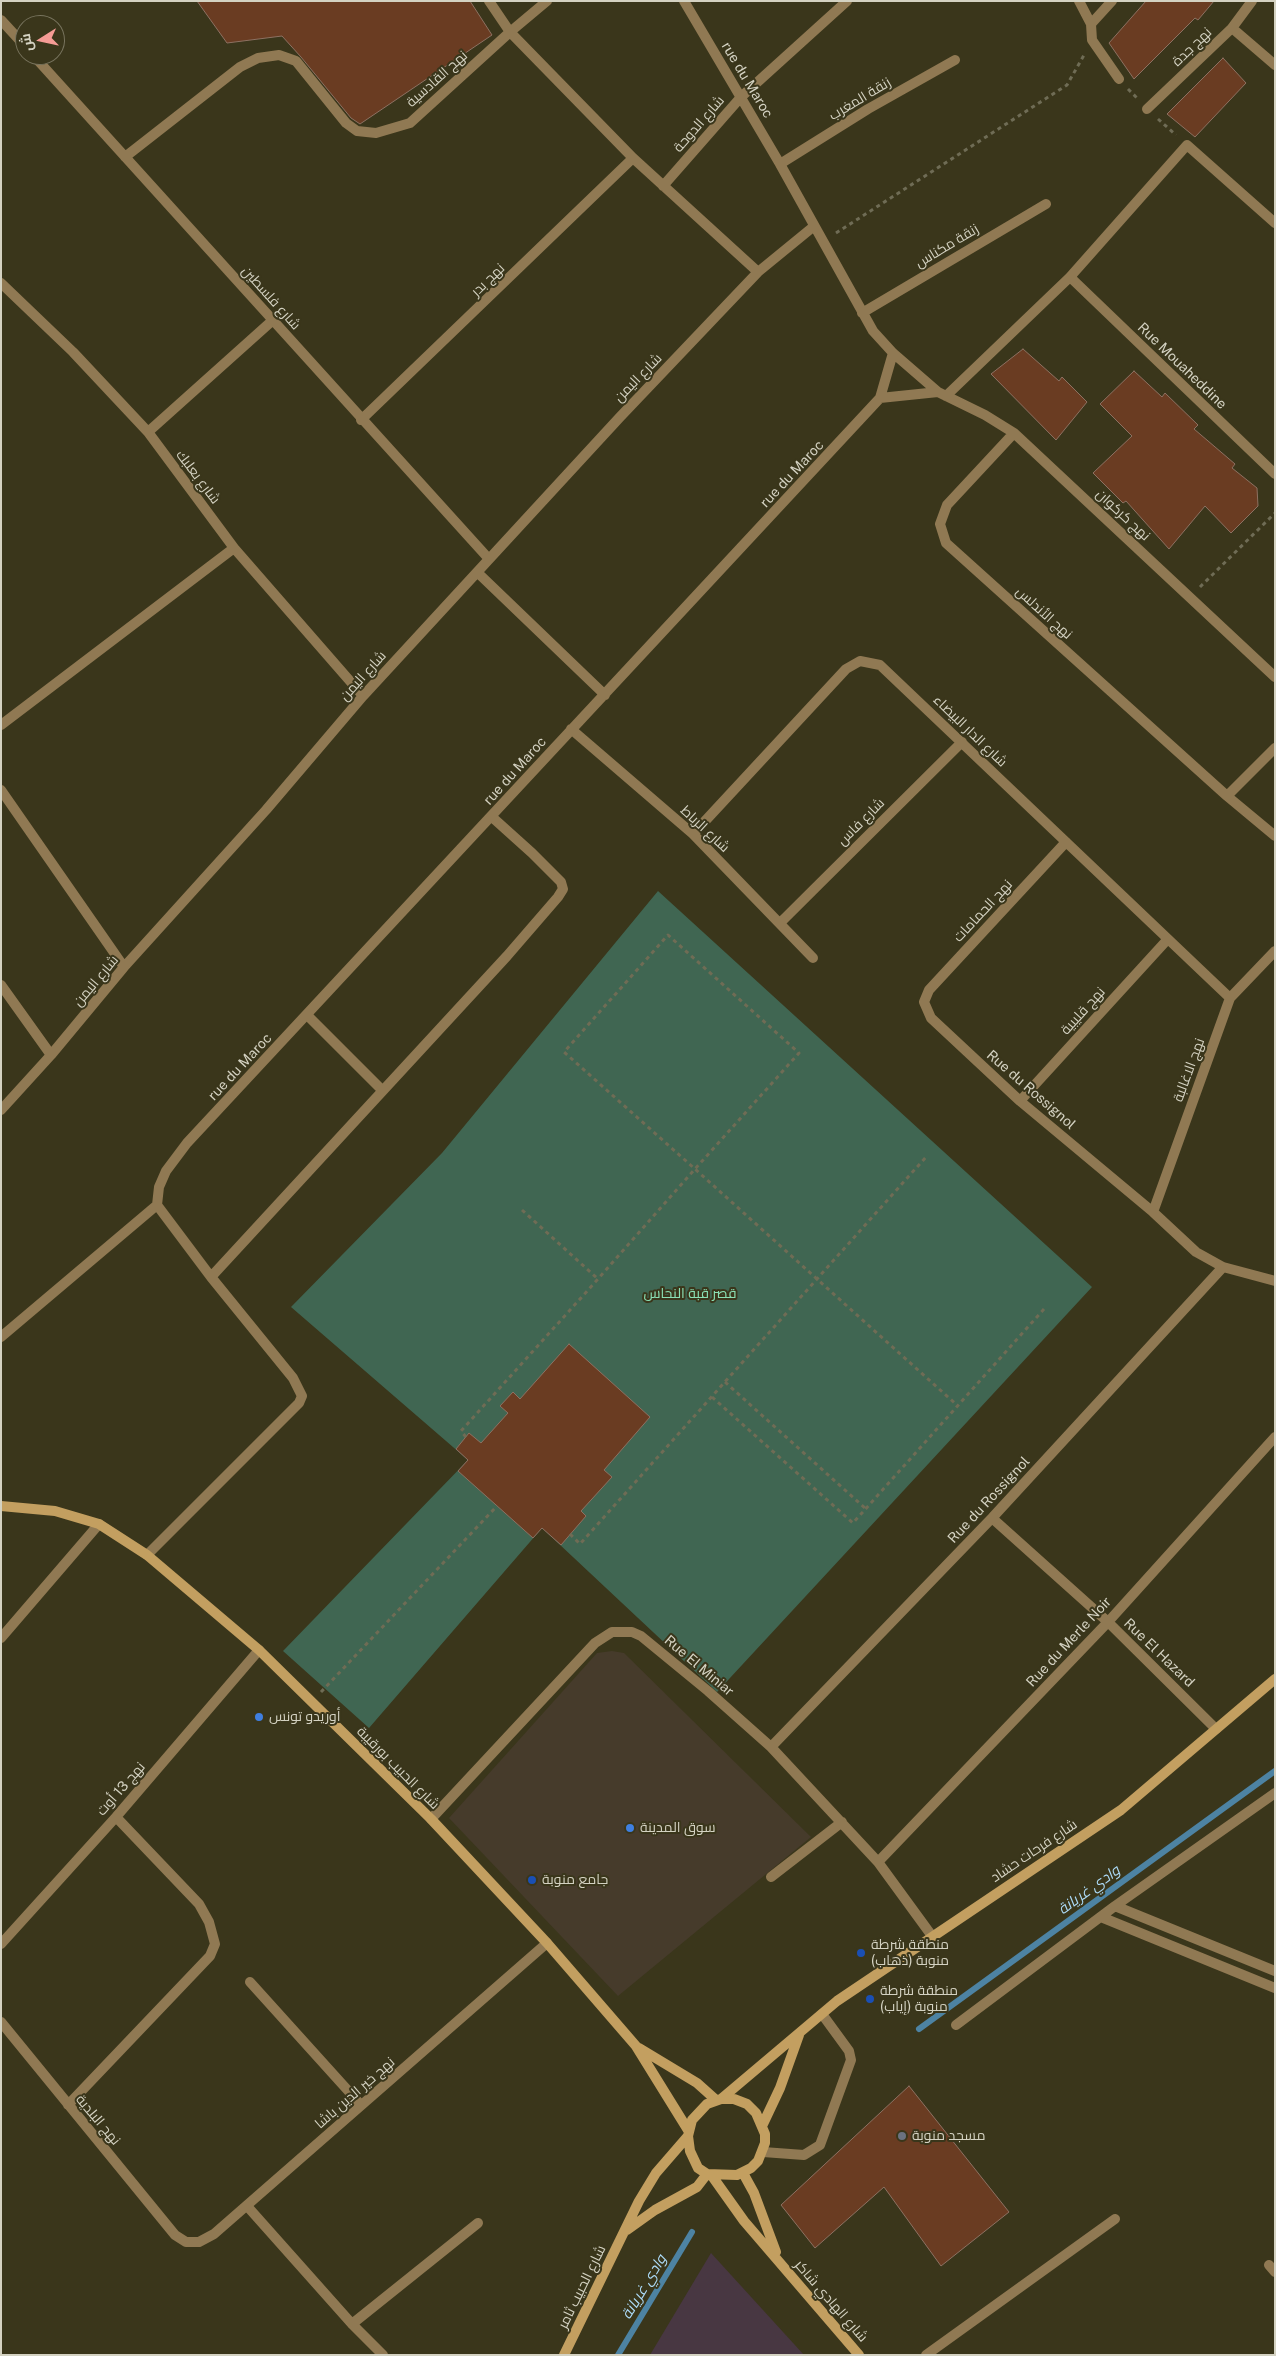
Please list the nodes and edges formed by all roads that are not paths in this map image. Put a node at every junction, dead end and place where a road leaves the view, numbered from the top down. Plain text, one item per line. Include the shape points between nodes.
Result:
1 (489, 1) edge
2 (547, 1) edge
3 (684, 1) edge
4 (847, 1) edge
5 (1079, 1) edge
6 (1112, 1) edge
7 (1252, 1) edge
8 (1, 20) edge
9 (1091, 24) junction
10 (1232, 28) junction
11 (510, 32) junction
12 (15, 35) edge
13 (955, 60) dead end
14 (42, 65) edge
15 (1275, 66) edge
16 (1120, 79) dead end
17 (741, 97) junction
18 (1147, 109) dead end
19 (126, 157) junction
20 (633, 158) junction
21 (780, 164) junction
22 (663, 186) junction
23 (1046, 204) dead end
24 (1275, 223) edge
25 (814, 227) junction
26 (758, 272) junction
27 (1070, 277) junction
28 (1, 283) edge
29 (862, 312) junction
30 (273, 320) junction
31 (893, 353) junction
32 (942, 394) junction
33 (880, 398) junction
34 (361, 420) junction
35 (148, 432) junction
36 (1014, 433) junction
37 (1275, 474) edge
38 (234, 548) junction
39 (489, 559) junction
40 (478, 573) junction
41 (1275, 677) edge
42 (605, 695) junction
43 (363, 696) junction
44 (1, 725) edge
45 (571, 729) junction
46 (962, 742) junction
47 (1275, 748) edge
48 (1, 790) edge
49 (1226, 796) junction
50 (492, 817) junction
51 (693, 834) junction
52 (1275, 836) edge
53 (1066, 842) junction
54 (780, 923) junction
55 (1167, 940) junction
56 (1275, 951) edge
57 (813, 958) dead end
58 (124, 967) junction
59 (1, 985) edge
60 (1230, 998) junction
61 (924, 1002) joint
62 (307, 1015) junction
63 (51, 1055) junction
64 (382, 1090) junction
65 (1020, 1101) junction
66 (1, 1110) edge
67 (157, 1205) junction
68 (1153, 1212) junction
69 (1223, 1267) junction
70 (211, 1277) junction
71 (1275, 1281) edge
72 (1, 1337) edge
73 (1275, 1437) edge
74 (1, 1506) edge
75 (992, 1518) junction
76 (99, 1524) junction
77 (147, 1555) junction
78 (1108, 1622) junction
79 (1, 1638) edge
80 (259, 1650) junction
81 (1275, 1679) edge
82 (1216, 1729) junction
83 (771, 1748) junction
84 (1275, 1793) edge
85 (116, 1817) junction
86 (431, 1820) junction
87 (842, 1822) junction
88 (878, 1862) junction
89 (771, 1877) dead end
90 (1115, 1906) junction
91 (1101, 1917) junction
92 (932, 1936) junction
93 (547, 1943) junction
94 (1, 1944) edge
95 (1275, 1971) edge
96 (250, 1982) dead end
97 (1275, 1988) edge
98 (822, 2014) junction
99 (956, 2025) dead end
100 (3, 2029) edge
101 (799, 2035) junction
102 (636, 2046) junction
103 (719, 2100) junction
104 (68, 2105) junction
105 (361, 2106) junction
106 (763, 2124) junction
107 (688, 2133) junction
108 (763, 2152) junction
109 (743, 2173) junction
110 (710, 2175) junction
111 (247, 2206) junction
112 (1115, 2219) dead end
113 (478, 2223) dead end
114 (626, 2231) junction
115 (175, 2235) joint
116 (782, 2264) junction
117 (352, 2324) junction
118 (383, 2355) edge
119 (564, 2355) edge
120 (859, 2355) edge
121 (926, 2355) edge

1 - 11 street
2 - 11 street, نهج القادسية
3 - 17 street, rue du Maroc
4 - 17 street, شارع الدوحة
5 - 9 street
6 - 9 street
7 - 10 street, نهج جدة
8 - 12 street
9 - 16 street via 1092,40
10 - 15 street
10 - 18 street, نهج جدة
11 - 19 street, نهج القادسية via 410,123 376,133 357,131 346,123 296,61 279,55 258,58 240,66
11 - 20 street
13 - 21 street, زنقة المغرب
14 - 19 street, شارع فلسطين
17 - 21 street, rue du Maroc
17 - 22 street, شارع الدوحة
19 - 30 street, شارع فلسطين
20 - 22 street
20 - 34 street, نهج بدر
21 - 25 street, rue du Maroc
22 - 26 street
23 - 29 street, زنقة مكناس
24 - 27 street via 1187,145
25 - 26 street, شارع اليمن
25 - 29 street, rue du Maroc
26 - 39 street, شارع اليمن
27 - 32 street
27 - 37 street, Rue Mouaheddine
28 - 35 street, شارع بعلبك via 73,352
29 - 31 street, rue du Maroc via 873,331
30 - 34 street, شارع فلسطين
30 - 35 street
31 - 32 street, rue du Maroc
31 - 33 street, rue du Maroc
32 - 33 street
32 - 36 street, نهج كركوان
33 - 42 street, rue du Maroc
34 - 39 street, شارع فلسطين
35 - 38 street, شارع بعلبك
36 - 41 street, نهج كركوان
36 - 49 street, نهج الأندلس via 947,505 940,524 946,543
38 - 43 street, شارع بعلبك
38 - 44 street
39 - 40 street, شارع اليمن
40 - 42 street
40 - 43 street, شارع اليمن
42 - 45 street, rue du Maroc
43 - 58 street, شارع اليمن via 266,810
45 - 50 street, rue du Maroc
45 - 51 street, شارع الرباط
46 - 51 street, شارع الدار البيضاء via 880,665 860,661 846,668
46 - 53 street, شارع الدار البيضاء
46 - 54 street, شارع فاس
47 - 49 street
48 - 58 street
49 - 52 street
50 - 62 street, rue du Maroc
50 - 64 street via 561,882 563,889 507,956
51 - 54 street, شارع الرباط
53 - 55 street, شارع الدار البيضاء
53 - 61 street, نهج الحمامات via 929,990
54 - 57 street, شارع الرباط
55 - 60 street, شارع الدار البيضاء
55 - 65 street, نهج قليبية
56 - 60 street, نهج الاغالبة
58 - 63 street, شارع اليمن
59 - 63 street
60 - 68 street, نهج الاغالبة
61 - 65 street, Rue du Rossignol via 931,1018
62 - 64 street
62 - 67 street, rue du Maroc via 175,1157 161,1181
63 - 66 street, شارع اليمن
64 - 70 street
65 - 68 street, Rue du Rossignol
67 - 70 street
67 - 72 street
68 - 69 street, Rue du Rossignol via 1196,1252
69 - 71 street, Rue du Rossignol
69 - 75 street, Rue du Rossignol
70 - 77 street via 293,1378 302,1396 299,1403
73 - 78 street, Rue du Merle Noir
74 - 76 street, شارع الحبيب بورقيبة via 56,1511
75 - 78 street, Rue El Hazard
75 - 83 street, Rue du Rossignol
76 - 77 street, شارع الحبيب بورقيبة
76 - 79 street
77 - 80 street, شارع الحبيب بورقيبة
78 - 82 street, Rue El Hazard
78 - 88 street, Rue du Merle Noir
80 - 85 street, نهج 13 أوت
80 - 86 street, شارع الحبيب بورقيبة
81 - 82 street, شارع فرحات حشاد
82 - 92 street, شارع فرحات حشاد via 1121,1810
83 - 86 street, Rue El Miniar via 641,1636 612,1632 595,1643
83 - 87 street, Rue El Miniar
84 - 90 street
85 - 94 street, نهج 13 أوت
85 - 104 street via 199,1904 209,1922 215,1944 210,1956
86 - 93 street, شارع الحبيب بورقيبة
87 - 88 street, Rue El Miniar
87 - 89 street
88 - 92 street, Rue El Miniar
90 - 91 street
90 - 95 street
91 - 97 street
91 - 99 street
92 - 98 street, شارع فرحات حشاد
93 - 102 street, شارع الحبيب بورقيبة
93 - 105 street, نهج خير الدين باشا
96 - 105 street
98 - 101 street, شارع فرحات حشاد
98 - 108 street via 849,2051 851,2060 820,2145 804,2155
100 - 104 street, نهج البلدية
101 - 103 street, شارع فرحات حشاد
101 - 106 street, شارع فرحات حشاد
102 - 103 street, شارع الحبيب بورقيبة
102 - 107 street, شارع الحبيب بورقيبة
103 - 106 street via 734,2099 747,2104
103 - 107 street via 698,2111
104 - 115 street, نهج البلدية
105 - 111 street, نهج خير الدين باشا
106 - 108 street
107 - 110 street via 692,2158 698,2168
107 - 114 street, شارع الحبيب ثامر via 656,2173
108 - 109 street via 758,2161
109 - 110 street
109 - 116 street, شارع الهادي شاكر
110 - 114 street via 697,2187 655,2210
110 - 116 street, شارع الهادي شاكر
111 - 115 street, نهج خير الدين باشا via 208,2238 186,2242
111 - 117 street
112 - 121 street
113 - 117 street
114 - 119 street, شارع الحبيب ثامر
116 - 120 street, شارع الهادي شاكر
117 - 118 street

